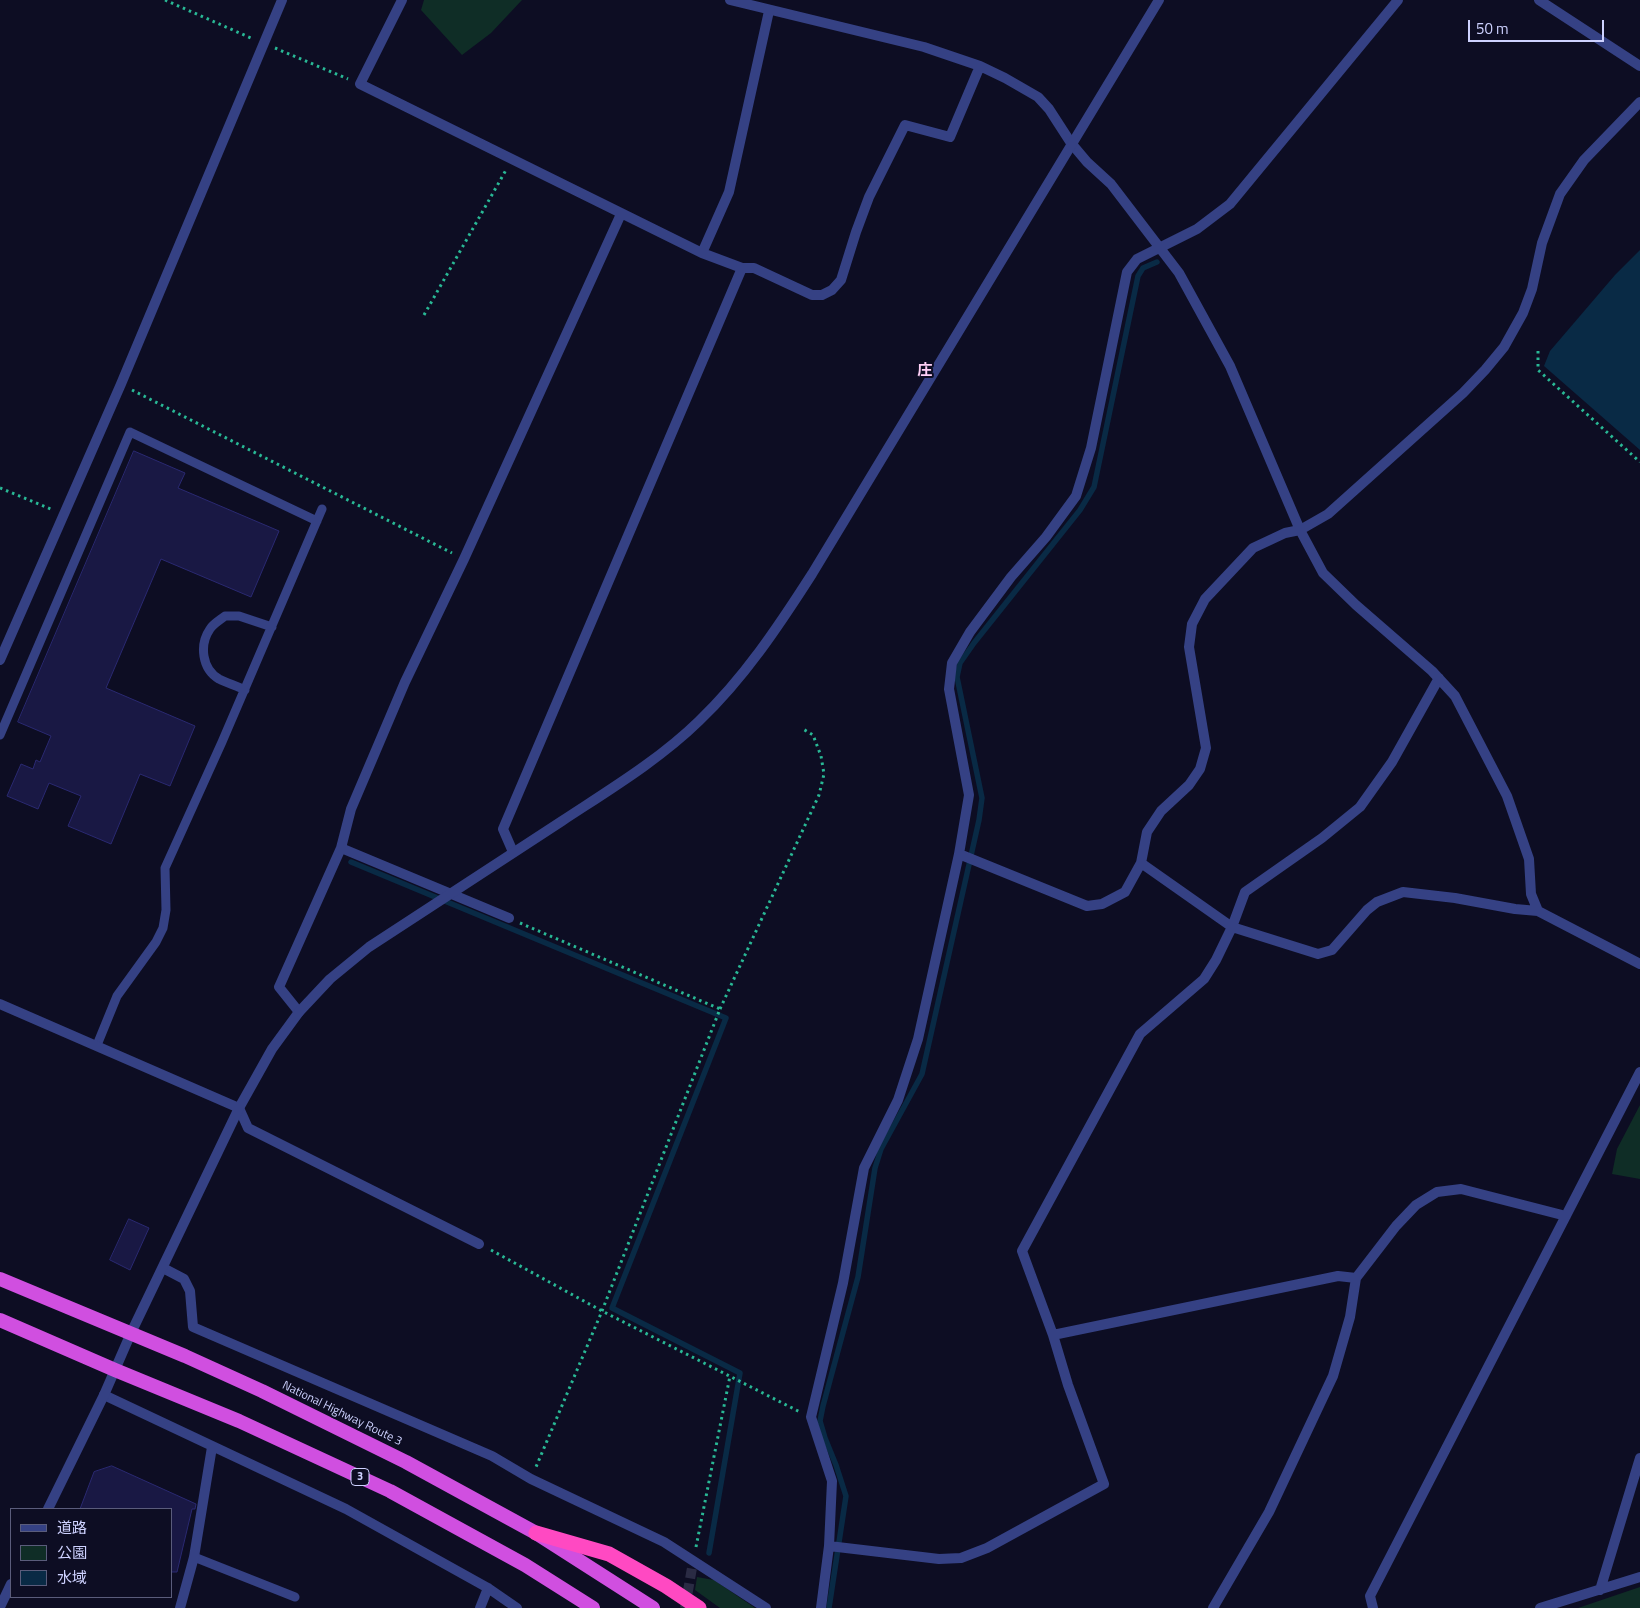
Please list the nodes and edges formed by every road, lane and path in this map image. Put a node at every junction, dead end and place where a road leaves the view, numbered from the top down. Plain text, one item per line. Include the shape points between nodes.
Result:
1 (165, 0) edge
2 (282, 0) edge
3 (402, 0) edge
4 (730, 0) edge
5 (1159, 0) edge
6 (1398, 0) edge
7 (1539, 0) edge
8 (769, 11) junction
9 (264, 44) junction
10 (980, 66) junction
11 (1640, 66) edge
12 (360, 84) junction
13 (1640, 102) edge
14 (1071, 143) junction
15 (512, 158) junction
16 (621, 214) junction
17 (1159, 248) junction
18 (702, 253) junction
19 (742, 268) junction
20 (424, 314) dead end
21 (1538, 351) dead end
22 (121, 384) junction
23 (1640, 462) edge
24 (0, 488) edge
25 (322, 509) dead end
26 (64, 514) junction
27 (317, 521) junction
28 (1300, 530) junction
29 (464, 559) junction
30 (272, 627) junction
31 (0, 660) edge
32 (1439, 678) junction
33 (245, 690) junction
34 (803, 729) dead end
35 (0, 735) edge
36 (340, 848) junction
37 (513, 852) junction
38 (958, 854) junction
39 (1141, 863) junction
40 (449, 894) junction
41 (1538, 911) junction
42 (509, 918) joint
43 (1232, 927) junction
44 (1640, 964) edge
45 (0, 1004) edge
46 (720, 1009) junction
47 (299, 1012) junction
48 (97, 1045) junction
49 (1640, 1072) edge
50 (239, 1108) junction
51 (1566, 1216) junction
52 (479, 1244) joint
53 (163, 1268) junction
54 (1356, 1278) junction
55 (0, 1279) edge
56 (602, 1311) junction
57 (0, 1320) edge
58 (131, 1333) junction
59 (1053, 1335) junction
60 (115, 1370) junction
61 (730, 1376) junction
62 (104, 1395) junction
63 (811, 1417) junction
64 (212, 1447) junction
65 (1640, 1458) edge
66 (531, 1479) junction
67 (48, 1508) edge
68 (536, 1533) junction
69 (829, 1546) junction
70 (194, 1557) junction
71 (694, 1562) junction
72 (1640, 1577) edge
73 (10, 1586) edge
74 (488, 1588) junction
75 (1600, 1590) junction
76 (1370, 1596) junction
77 (295, 1597) dead end
78 (0, 1607) edge
79 (180, 1608) edge
80 (480, 1608) edge
81 (517, 1608) edge
82 (593, 1608) edge
83 (653, 1608) edge
84 (699, 1608) edge
85 (766, 1608) edge
86 (821, 1608) edge
87 (1213, 1608) edge
88 (1364, 1608) edge
89 (1373, 1608) edge
90 (1540, 1608) edge

1 - 9 path
2 - 9 street
3 - 12 street
4 - 8 street
5 - 14 street
6 - 17 street via 1230,204 1197,229
7 - 11 street
8 - 10 street via 924,47
8 - 18 street via 729,192
9 - 12 path
9 - 22 street
10 - 14 street via 1038,98
10 - 19 street via 950,137 905,125 869,197 841,280 832,290 812,295 754,268
12 - 15 street
13 - 28 street via 1584,160 1560,194 1542,243 1532,289 1504,347 1456,399 1328,514
14 - 17 street via 1086,162 1111,184
14 - 37 street via 812,574 749,667 698,723 652,760
15 - 16 street
15 - 20 path
16 - 18 street
16 - 29 street
17 - 28 street via 1179,273 1230,366
17 - 38 street via 1137,259 1127,272 1092,448 1076,496 970,632 952,663 949,689 968,795
18 - 19 street
19 - 37 street via 503,829
21 - 23 path via 1538,370
22 - 26 street
22 - 29 path
24 - 26 path
25 - 27 lane
26 - 31 street
27 - 30 lane
27 - 35 lane via 130,432
28 - 32 street via 1324,573
28 - 39 street via 1253,548 1205,600 1192,624 1189,648 1206,748 1200,769 1189,785 1161,811 1147,832
29 - 36 street via 405,682 351,809
30 - 33 lane
30 - 33 lane via 239,616 225,616 210,630 203,658 209,670 218,678
32 - 41 street via 1455,696 1507,796 1529,859 1531,894
32 - 43 street via 1392,762 1360,807 1245,892
33 - 48 lane via 166,868 163,928 117,996
34 - 46 path via 813,735 821,756 824,774 819,795
36 - 40 street
36 - 47 street via 279,987
37 - 40 street
38 - 39 street via 1087,906 1102,904 1125,892
38 - 63 street via 918,1040 898,1100 864,1168 843,1283
39 - 43 street
40 - 42 street
40 - 47 street via 369,947 330,979
41 - 43 street via 1403,892 1377,902 1332,950 1318,954
41 - 44 street
42 - 46 path
43 - 59 street via 1204,979 1140,1034 1022,1251
45 - 48 street
46 - 56 path
47 - 50 street via 272,1049
48 - 50 street
49 - 51 street
50 - 52 street via 248,1128
50 - 53 street
51 - 54 street via 1461,1189 1437,1192 1416,1205 1396,1226
51 - 76 street
52 - 56 path
53 - 58 street
53 - 66 street via 184,1279 190,1291 193,1327 492,1456
54 - 59 street via 1338,1276
54 - 87 street via 1350,1317 1334,1376 1269,1512
55 - 58 highway, National Highway Route 3
56 - 61 path
56 - 66 path
57 - 60 highway, 3
58 - 60 street
58 - 68 highway, National Highway Route 3 via 202,1363 406,1462
59 - 69 street via 1104,1484 987,1548 961,1558 939,1559
60 - 62 street
60 - 82 highway, 3 via 239,1421 390,1491 525,1565
61 - 63 path
61 - 71 path
62 - 64 street
62 - 67 street
63 - 69 street via 832,1481
64 - 70 street
64 - 74 street via 346,1509
65 - 75 street
66 - 71 street via 664,1542
68 - 83 highway, National Highway Route 3
68 - 84 highway via 609,1554
69 - 86 street
70 - 77 lane
70 - 79 street
71 - 85 street
72 - 75 street
73 - 78 street
74 - 80 street
74 - 81 street
75 - 90 street
76 - 88 street
76 - 89 street

